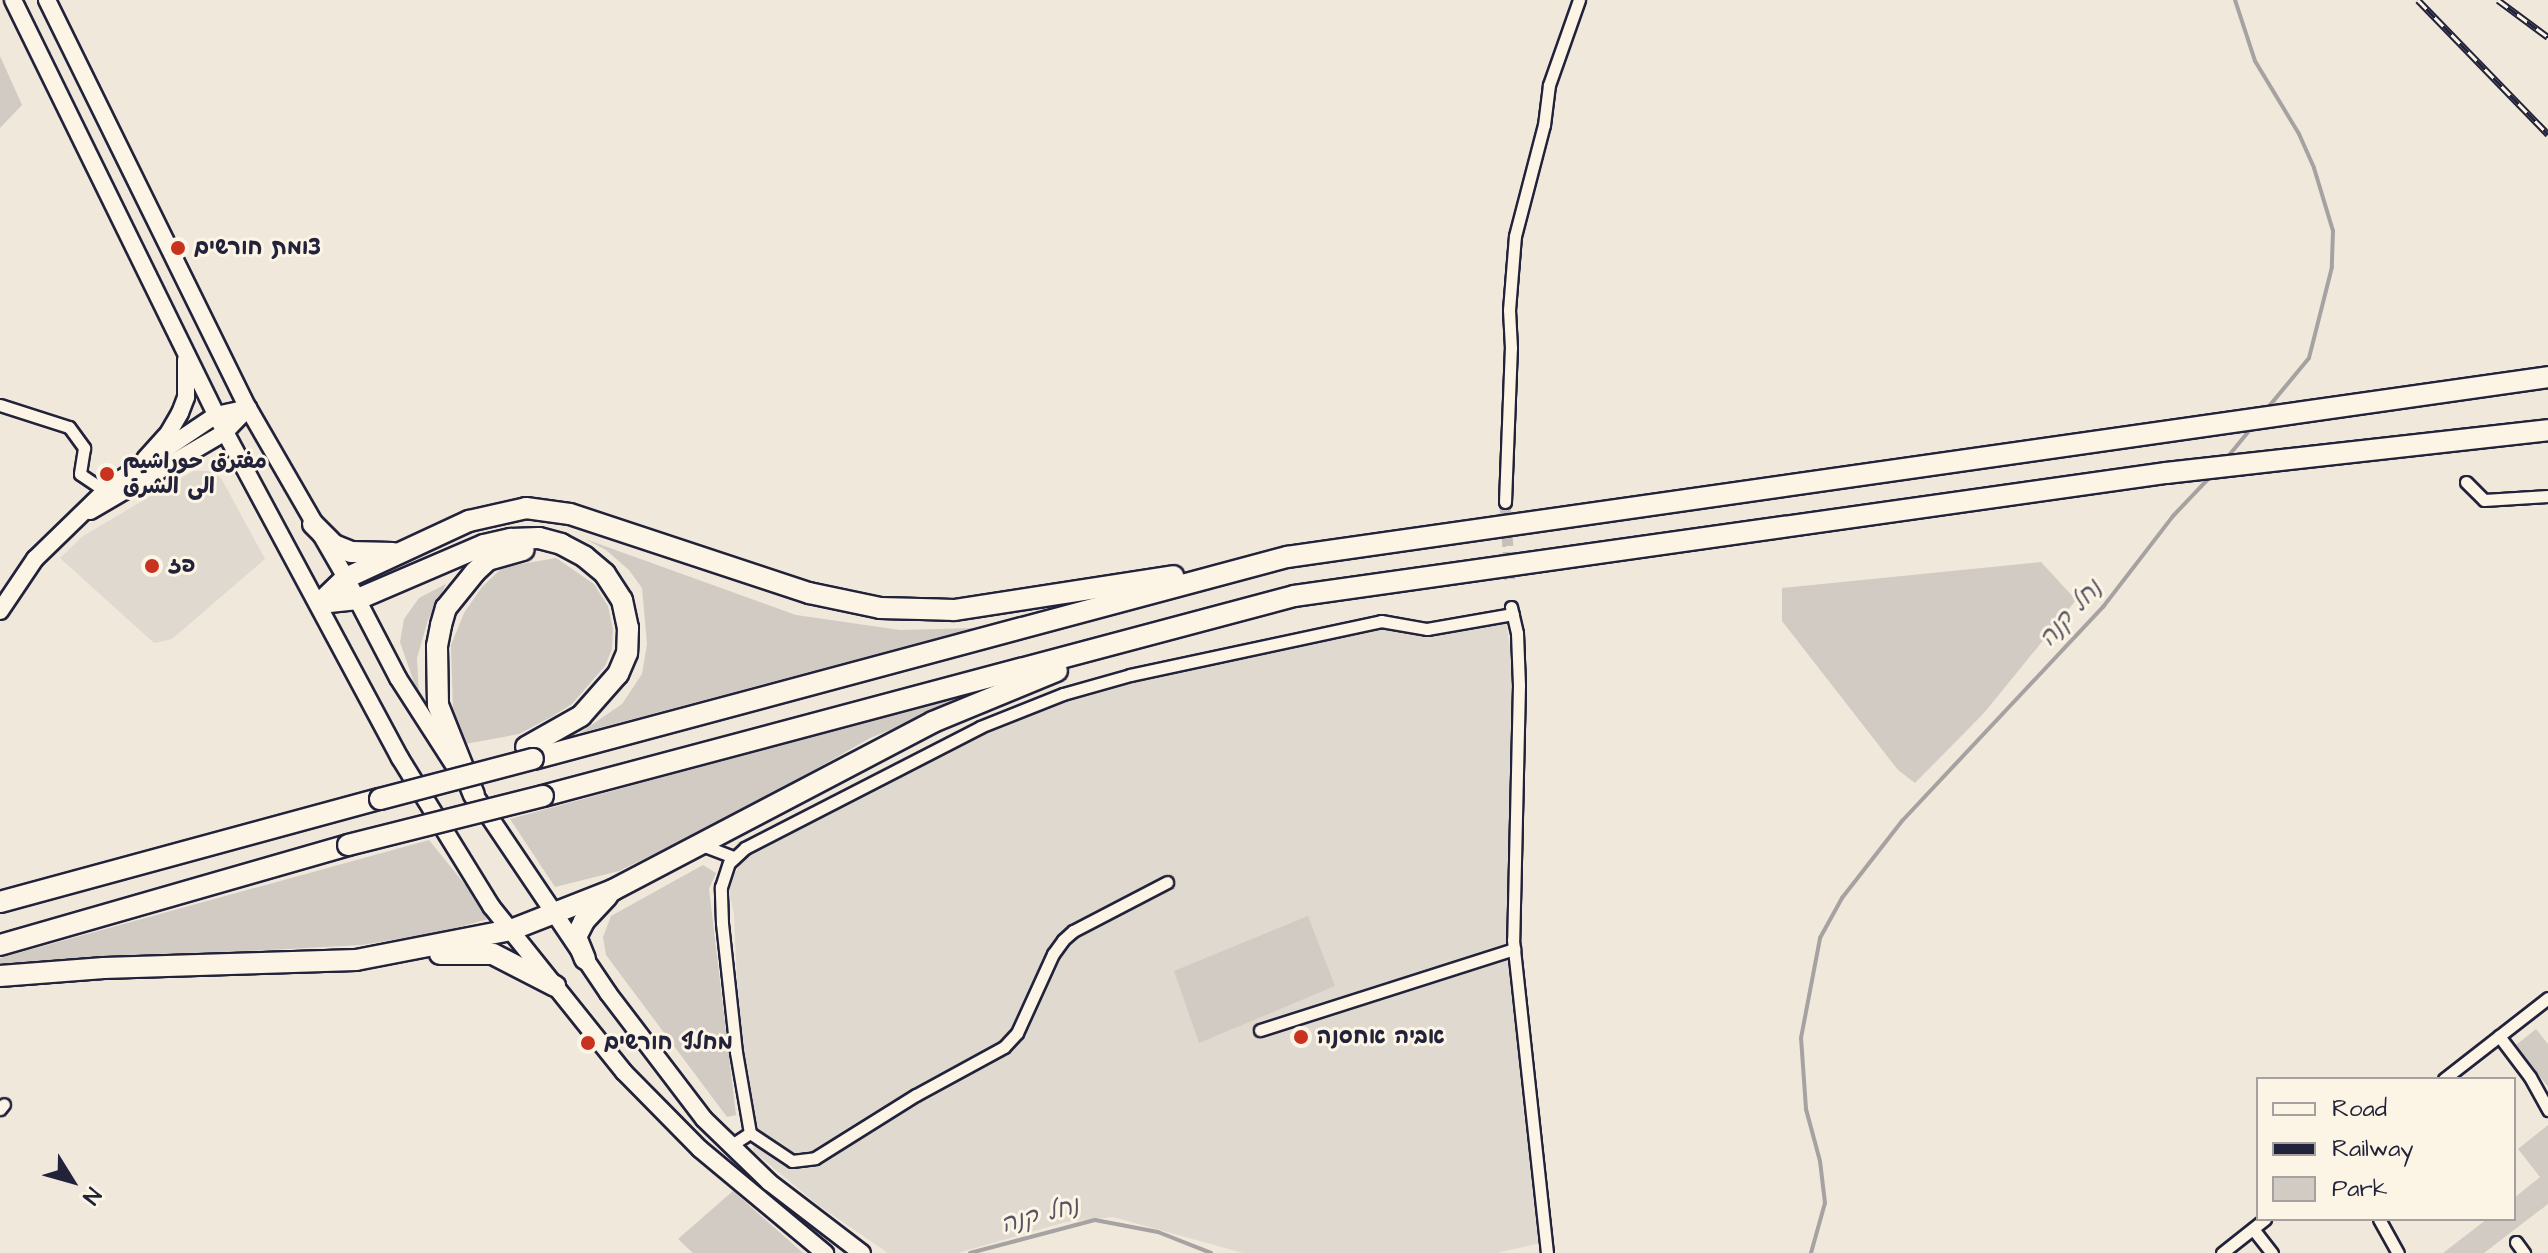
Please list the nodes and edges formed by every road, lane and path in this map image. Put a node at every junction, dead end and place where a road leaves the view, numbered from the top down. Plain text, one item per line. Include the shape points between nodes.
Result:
1 (13, 0) edge
2 (47, 0) edge
3 (1579, 0) edge
4 (185, 354) junction
5 (2548, 377) edge
6 (0, 405) edge
7 (248, 408) junction
8 (216, 415) junction
9 (2548, 430) edge
10 (225, 432) junction
11 (145, 459) junction
12 (2466, 482) dead end
13 (109, 495) junction
14 (2548, 496) edge
15 (1505, 502) tunnel mouth
16 (313, 524) junction
17 (405, 552) junction
18 (585, 557) junction
19 (1287, 557) junction
20 (346, 578) junction
21 (1294, 596) junction
22 (358, 599) junction
23 (320, 603) junction
24 (0, 611) edge
25 (530, 753) junction
26 (474, 795) junction
27 (701, 845) junction
28 (734, 857) junction
29 (1167, 882) dead end
30 (613, 890) junction
31 (0, 902) edge
32 (553, 914) junction
33 (511, 930) junction
34 (0, 945) edge
35 (1514, 949) junction
36 (585, 959) junction
37 (356, 960) junction
38 (0, 976) edge
39 (555, 986) junction
40 (2548, 998) edge
41 (1260, 1030) dead end
42 (2499, 1036) junction
43 (2447, 1077) edge
44 (2548, 1110) edge
45 (750, 1133) junction
46 (730, 1146) junction
47 (2263, 1221) edge
48 (2380, 1221) edge
49 (2253, 1229) junction
50 (2516, 1242) dead end
51 (861, 1252) edge
52 (1547, 1252) edge
53 (825, 1253) edge
54 (2222, 1253) edge
55 (2272, 1253) edge
56 (2398, 1253) edge
57 (2524, 1253) edge

1 - 4 main road
2 - 7 main road
3 - 15 street via 1549,85 1515,236
4 - 8 main road
4 - 11 main road via 186,397 180,413
5 - 19 highway
6 - 13 street via 69,427 84,448 80,474
7 - 8 main road
7 - 10 main road
7 - 16 main road
8 - 10 main road
8 - 11 main road
9 - 21 highway via 2270,459
10 - 13 main road
10 - 23 main road
11 - 13 main road
12 - 14 street via 2484,500
13 - 24 main road via 74,519 35,559
16 - 17 highway via 334,545 351,552
16 - 20 main road
17 - 19 highway via 469,521 506,511 547,509 830,598 880,608 954,610
17 - 20 highway
18 - 22 highway via 539,538 511,539 484,545
18 - 25 highway via 605,574 622,600 627,653 618,674 581,716
18 - 26 highway via 544,549 508,553 482,566 446,608 437,646 438,705
19 - 25 highway
20 - 22 main road
20 - 23 highway
21 - 27 highway via 1089,659 978,700
21 - 34 highway, bridge via 348,845
22 - 23 highway
22 - 26 main road via 398,678
23 - 33 main road via 400,758
25 - 31 highway, bridge
26 - 32 main road
27 - 28 street
27 - 30 highway
28 - 35 street via 980,727 1063,694 1381,621 1427,629 1512,610 1519,685
28 - 45 street via 721,887 722,923
29 - 45 street via 1063,940 1017,1033 1004,1047 815,1158 792,1161
30 - 32 highway
30 - 36 highway via 576,937
32 - 33 highway
32 - 36 main road
33 - 37 highway
33 - 39 main road
35 - 41 street
35 - 52 street
36 - 46 main road via 704,1119
37 - 38 highway
37 - 39 highway via 493,954
39 - 53 main road via 624,1072 700,1149
40 - 42 street
42 - 43 street
42 - 44 street
45 - 46 street
46 - 51 main road
47 - 49 street
48 - 56 street
49 - 54 street
49 - 55 street
50 - 57 street

